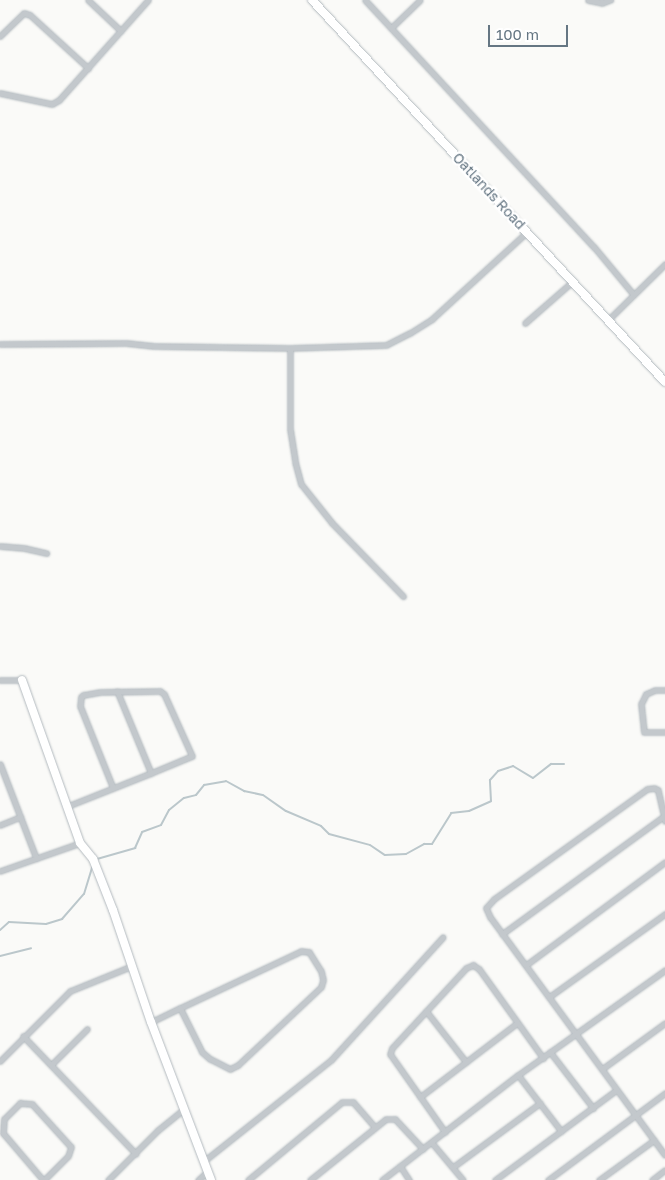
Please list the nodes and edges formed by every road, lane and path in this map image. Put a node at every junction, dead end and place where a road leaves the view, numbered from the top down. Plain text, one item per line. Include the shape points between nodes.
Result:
1 (88, 0) edge
2 (148, 0) edge
3 (312, 0) edge
4 (365, 0) edge
5 (420, 0) edge
6 (588, 0) edge
7 (610, 0) edge
8 (391, 28) junction
9 (121, 30) junction
10 (0, 36) edge
11 (88, 68) junction
12 (0, 93) edge
13 (527, 232) junction
14 (665, 264) edge
15 (573, 281) junction
16 (633, 294) junction
17 (608, 320) junction
18 (526, 323) dead end
19 (0, 344) edge
20 (290, 348) junction
21 (665, 382) edge
22 (0, 546) edge
23 (46, 553) dead end
24 (403, 596) dead end
25 (0, 680) edge
26 (22, 680) joint
27 (665, 690) edge
28 (117, 691) junction
29 (665, 732) edge
30 (0, 764) edge
31 (151, 773) junction
32 (113, 788) junction
33 (68, 806) junction
34 (20, 817) junction
35 (664, 818) edge
36 (0, 825) edge
37 (80, 843) junction
38 (36, 858) junction
39 (665, 862) edge
40 (0, 871) edge
41 (665, 914) edge
42 (502, 934) junction
43 (443, 937) dead end
44 (526, 965) junction
45 (132, 966) junction
46 (665, 970) edge
47 (549, 997) junction
48 (180, 1008) junction
49 (426, 1011) junction
50 (151, 1022) junction
51 (517, 1023) junction
52 (665, 1024) edge
53 (87, 1028) dead end
54 (575, 1034) junction
55 (23, 1036) junction
56 (550, 1052) junction
57 (543, 1058) junction
58 (0, 1061) edge
59 (466, 1062) junction
60 (50, 1065) junction
61 (602, 1069) junction
62 (518, 1075) junction
63 (616, 1090) junction
64 (665, 1093) edge
65 (420, 1098) junction
66 (540, 1103) junction
67 (593, 1108) junction
68 (184, 1109) junction
69 (636, 1115) junction
70 (375, 1127) junction
71 (561, 1131) junction
72 (445, 1132) junction
73 (654, 1140) junction
74 (432, 1142) junction
75 (423, 1149) junction
76 (136, 1154) junction
77 (665, 1155) edge
78 (204, 1161) junction
79 (400, 1166) junction
80 (453, 1168) junction
81 (665, 1170) edge
82 (207, 1172) junction
83 (44, 1180) edge
84 (108, 1180) edge
85 (198, 1180) edge
86 (210, 1180) edge
87 (248, 1180) edge
88 (310, 1180) edge
89 (382, 1180) edge
90 (409, 1180) edge
91 (463, 1180) edge
92 (495, 1180) edge
93 (548, 1180) edge
94 (600, 1180) edge
95 (652, 1180) edge

1 - 9 street
2 - 9 street
3 - 13 street, Oatlands Road
4 - 8 street
5 - 8 street
6 - 7 street via 602,3
8 - 16 street via 594,247
9 - 11 street
10 - 11 street via 24,13 30,15
11 - 12 street via 52,104
13 - 15 street, Oatlands Road
13 - 20 street via 432,319 396,340 375,347
14 - 16 street
15 - 17 street, Oatlands Road
15 - 18 street
16 - 17 street
17 - 21 street, Oatlands Road
19 - 20 street via 126,342 154,346
20 - 24 street via 290,429 301,484 332,524
22 - 23 street
25 - 26 street
26 - 33 street
27 - 29 street via 646,694 642,704 644,732
28 - 31 street
28 - 31 street via 155,690 164,694 192,756
28 - 32 street via 83,695 79,703
30 - 34 street
31 - 32 street
32 - 33 street
33 - 37 street
34 - 36 street
34 - 38 street
35 - 42 street
35 - 42 street via 658,790 646,789 487,906 486,912
37 - 38 street
37 - 45 street via 93,859
38 - 40 street
39 - 44 street
41 - 47 street
42 - 44 street
43 - 78 street via 331,1060
44 - 47 street
45 - 50 street
45 - 55 street via 70,991
46 - 54 street
47 - 54 street
48 - 48 street via 301,952 310,952 315,957 323,980 321,987 230,1069 202,1052
48 - 50 street
49 - 51 street via 466,968 473,965
49 - 59 street
49 - 65 street via 390,1054
50 - 68 street
51 - 57 street
51 - 59 street
52 - 61 street
53 - 60 street
54 - 56 street
54 - 61 street
55 - 58 street
55 - 60 street
56 - 57 street
56 - 67 street
57 - 62 street
59 - 65 street
60 - 76 street
61 - 63 street
62 - 66 street
62 - 72 street
63 - 67 street
63 - 69 street
64 - 69 street
65 - 72 street
66 - 71 street
66 - 80 street
67 - 71 street
68 - 76 street
68 - 78 street
69 - 73 street
69 - 93 street
70 - 75 street via 386,1119 395,1119
70 - 87 street via 353,1102 342,1102
70 - 88 street
71 - 92 street
72 - 74 street
73 - 77 street
73 - 94 street
74 - 75 street
74 - 80 street
75 - 79 street
76 - 84 street
78 - 82 street
79 - 89 street
79 - 90 street
80 - 91 street
81 - 95 street
82 - 85 street
82 - 86 street
83 - 83 street via 68,1156 71,1148 32,1104 20,1103 4,1119 3,1133

